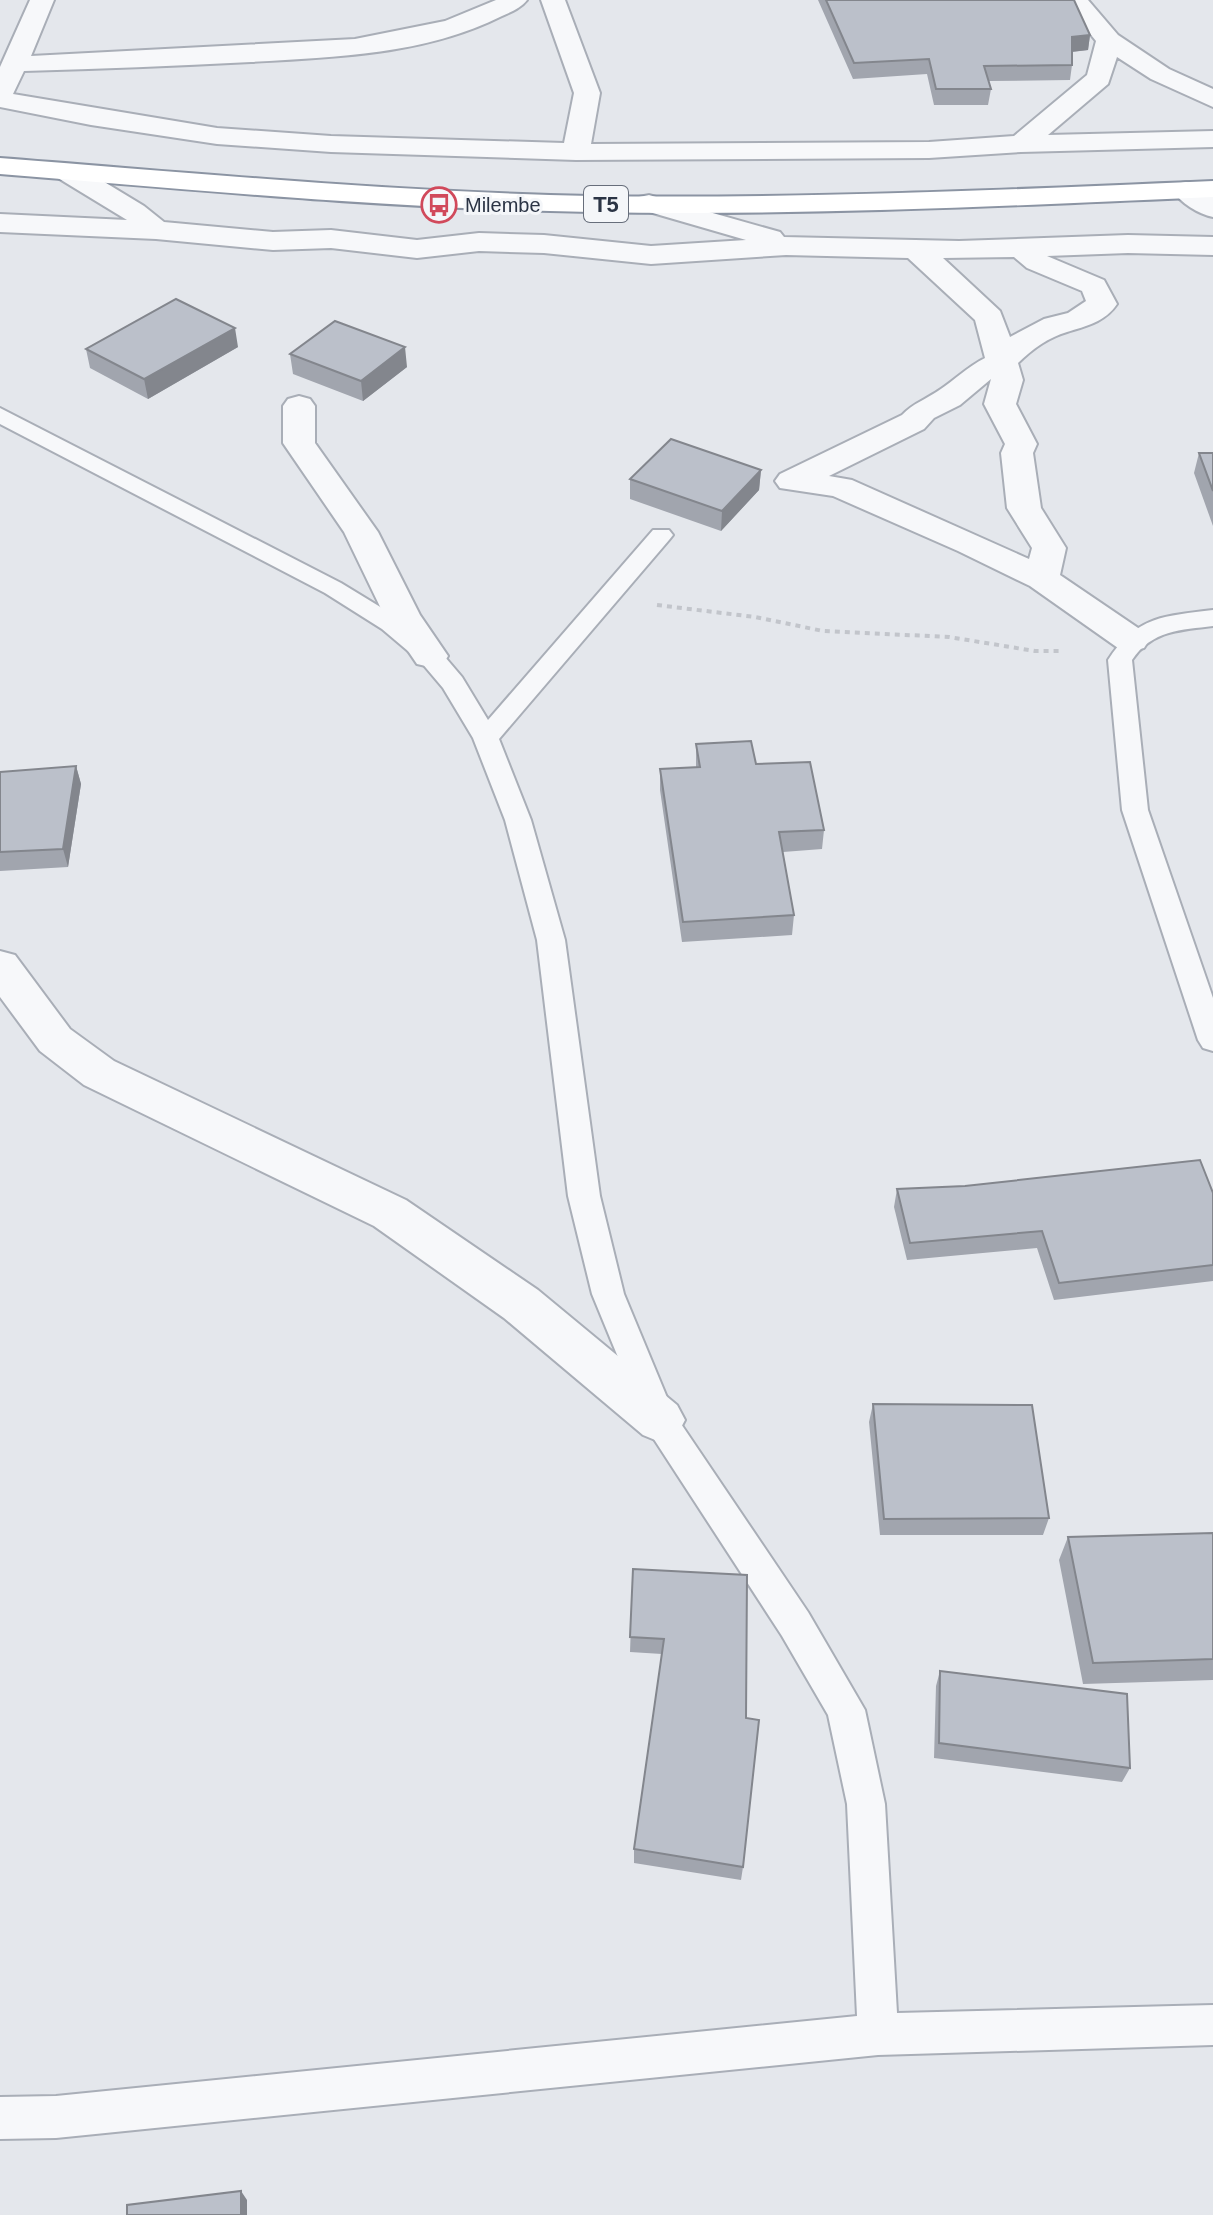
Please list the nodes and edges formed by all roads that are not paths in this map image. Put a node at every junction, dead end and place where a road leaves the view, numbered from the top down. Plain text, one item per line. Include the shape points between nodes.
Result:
1 (42, 0) edge
2 (515, 0) edge
3 (553, 0) edge
4 (1075, 0) edge
5 (1109, 40) junction
6 (13, 55) edge
7 (0, 98) edge
8 (1213, 99) edge
9 (1213, 139) edge
10 (1021, 144) junction
11 (576, 152) junction
12 (0, 166) edge
13 (68, 172) junction
14 (1200, 189) edge
15 (649, 203) junction
16 (1213, 209) edge
17 (0, 223) edge
18 (156, 230) junction
19 (786, 246) junction
20 (1213, 246) edge
21 (914, 247) junction
22 (1023, 249) junction
23 (1000, 363) junction
24 (299, 406) dead end
25 (0, 415) edge
26 (661, 535) dead end
27 (1042, 578) junction
28 (1213, 618) edge
29 (1131, 640) junction
30 (430, 656) junction
31 (486, 738) junction
32 (0, 966) edge
33 (1213, 1040) edge
34 (660, 1420) junction
35 (1213, 2025) edge
36 (878, 2034) junction
37 (0, 2118) edge

1 - 6 street
2 - 6 street via 480,20 426,36 330,50
3 - 11 street via 587,93
4 - 5 street
5 - 8 street via 1160,74
5 - 10 street via 1099,78
6 - 7 street
7 - 11 street via 217,136
9 - 10 street
10 - 11 street via 929,150
12 - 13 highway, T5
13 - 15 highway, T5 via 294,190
13 - 18 street
14 - 15 highway, T5 via 930,201
14 - 16 street
15 - 19 street
17 - 18 street
18 - 19 street via 417,249 479,242 651,255
19 - 21 street
20 - 22 street
21 - 22 street
21 - 23 street via 989,317
22 - 23 street via 1037,262 1094,286 1102,304 1078,320 1037,333
23 - 27 street via 1007,380 1000,404 1021,444 1017,453 1024,508 1049,548
23 - 27 street via 913,422 792,481 840,487
24 - 30 street via 299,443 361,532 403,617
25 - 30 lane via 333,588
26 - 31 lane
27 - 29 street
28 - 29 lane via 1149,628
29 - 33 lane via 1120,660 1135,810
30 - 31 lane
31 - 34 lane via 518,820 551,940 584,1196 608,1294
32 - 34 street via 55,1040 99,1073 390,1213 521,1304
34 - 36 lane via 846,1710 866,1804
35 - 36 lane
36 - 37 lane via 56,2117

